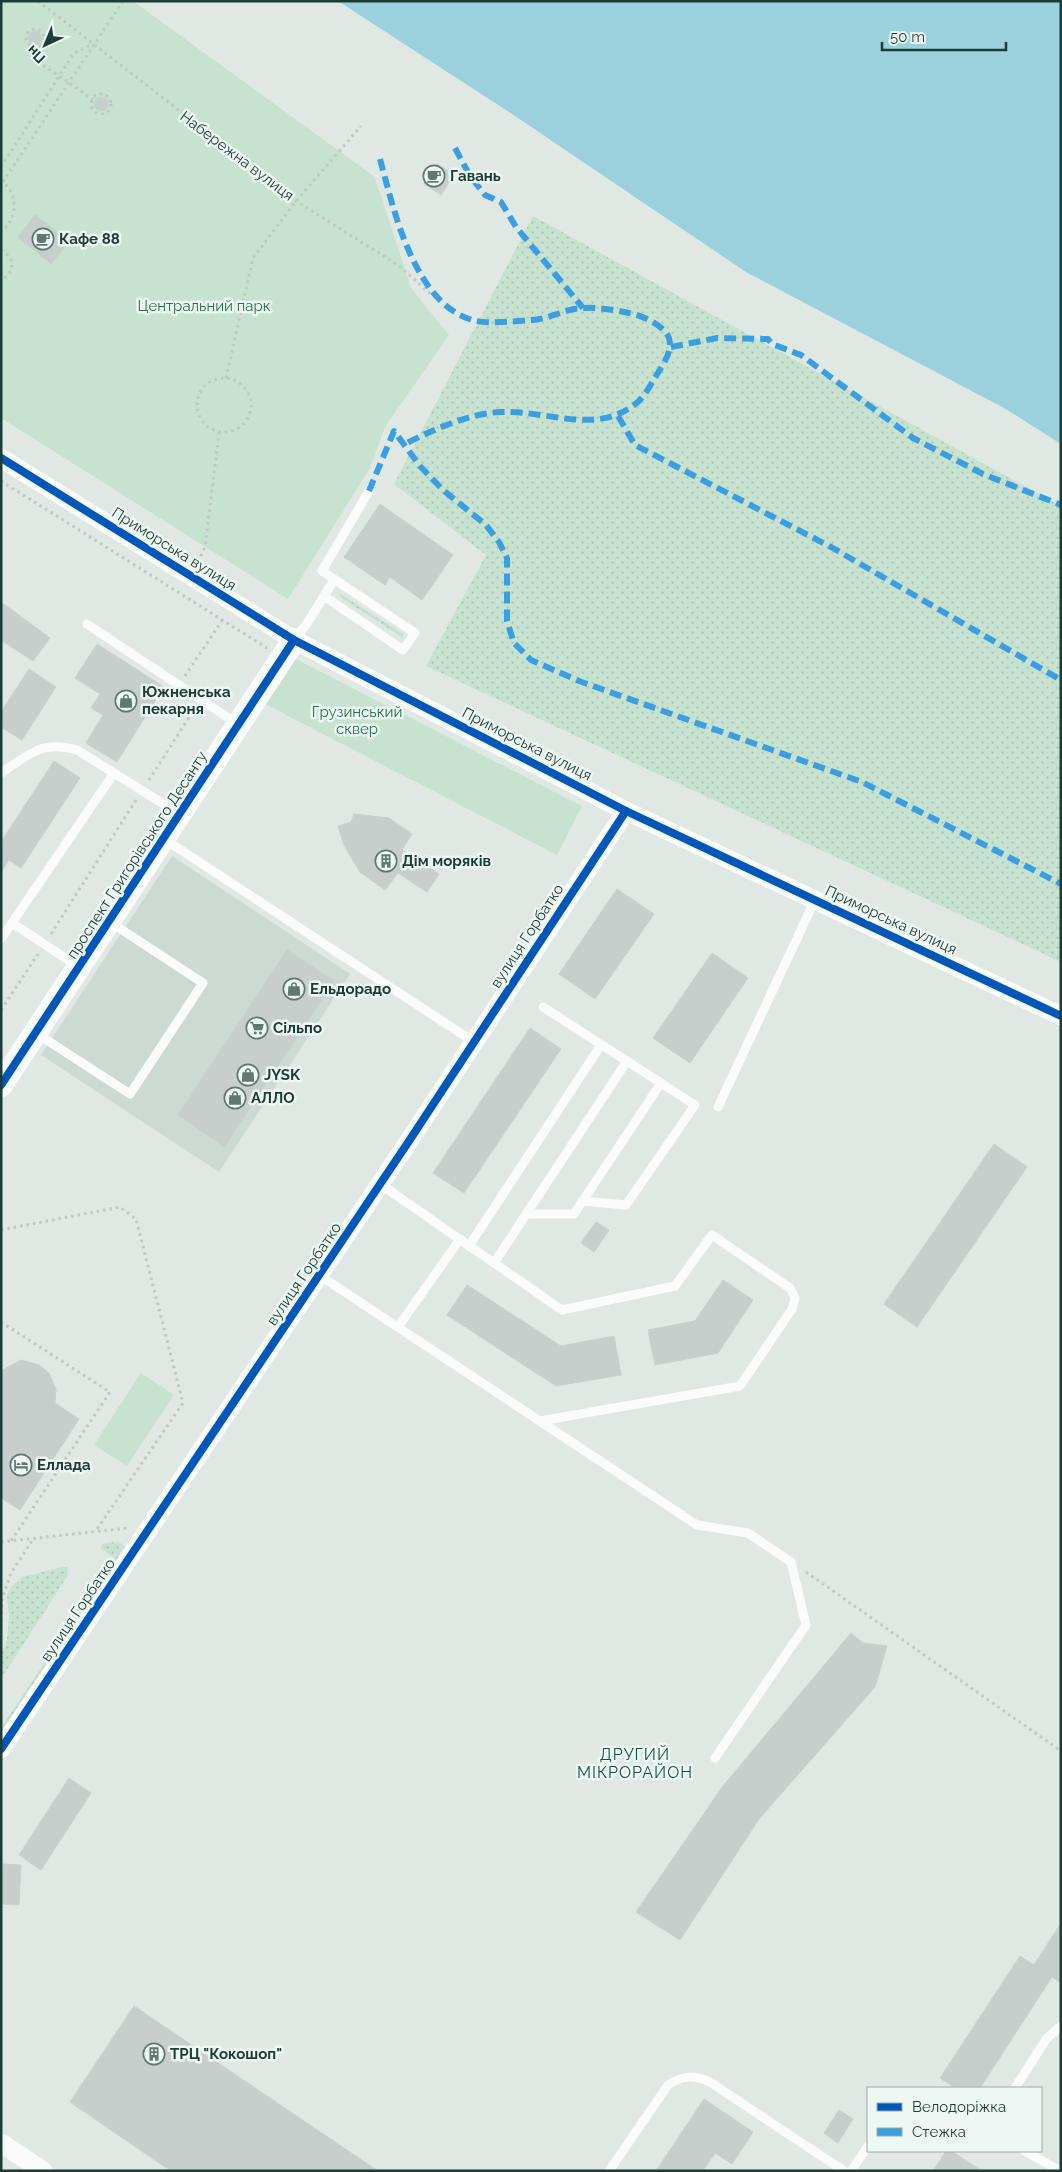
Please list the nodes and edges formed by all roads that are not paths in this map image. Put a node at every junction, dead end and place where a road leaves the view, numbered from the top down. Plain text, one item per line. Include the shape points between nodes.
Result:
1 (1, 458) edge
2 (369, 491) dead end
3 (334, 580) junction
4 (324, 596) junction
5 (86, 624) dead end
6 (288, 649) junction
7 (239, 725) junction
8 (1, 773) edge
9 (114, 773) junction
10 (626, 811) junction
11 (180, 814) junction
12 (164, 838) junction
13 (815, 900) junction
14 (110, 922) junction
15 (12, 923) junction
16 (1, 939) edge
17 (80, 967) junction
18 (543, 1007) dead end
19 (1061, 1016) edge
20 (36, 1033) junction
21 (474, 1042) junction
22 (601, 1045) junction
23 (626, 1061) junction
24 (661, 1083) junction
25 (1, 1085) edge
26 (718, 1107) dead end
27 (380, 1184) junction
28 (582, 1201) junction
29 (526, 1214) junction
30 (460, 1239) junction
31 (469, 1246) junction
32 (494, 1263) junction
33 (319, 1276) junction
34 (398, 1327) junction
35 (540, 1421) junction
36 (1, 1749) edge
37 (715, 1758) dead end
38 (1061, 2026) edge
39 (1016, 2087) edge
40 (1, 2143) edge
41 (867, 2147) edge
42 (1027, 2152) edge
43 (42, 2171) edge
44 (608, 2171) edge
45 (844, 2171) edge
46 (851, 2171) edge
47 (1060, 2171) edge

1 - 6 street, Приморська вулиця via 234,602
2 - 3 lane via 322,571
3 - 4 lane
3 - 4 lane via 414,633 403,650
4 - 6 lane
5 - 7 lane
6 - 7 street, проспект Григорівського Десанту
6 - 10 street, Приморська вулиця
7 - 11 street, проспект Григорівського Десанту
8 - 9 lane via 40,748 58,745 77,750
9 - 11 lane
9 - 15 lane
10 - 13 street, Приморська вулиця
10 - 21 street, вулиця Горбатко
11 - 12 street, проспект Григорівського Десанту
12 - 14 street, проспект Григорівського Десанту
12 - 21 lane
13 - 19 street, Приморська вулиця
13 - 26 lane
14 - 17 street, проспект Григорівського Десанту
14 - 20 lane via 203,983 130,1094
15 - 16 lane
15 - 17 lane
17 - 20 street, проспект Григорівського Десанту
18 - 22 lane
20 - 25 street, проспект Григорівського Десанту
21 - 27 street, вулиця Горбатко
22 - 23 lane
22 - 31 lane
23 - 24 lane
23 - 29 lane
24 - 28 lane
24 - 28 lane via 695,1105 626,1205
27 - 30 lane
27 - 33 street, вулиця Горбатко
28 - 29 lane via 574,1214
29 - 32 lane
30 - 31 lane
30 - 34 lane
31 - 32 lane
32 - 35 lane via 562,1310 675,1286 712,1235 790,1288 795,1298 792,1309 740,1386
33 - 34 lane
33 - 36 street, вулиця Горбатко
34 - 35 lane
35 - 37 lane via 697,1525 748,1533 792,1562 806,1625
38 - 39 lane via 1047,2038
40 - 43 street
41 - 46 lane
42 - 47 lane
44 - 45 lane via 668,2085 682,2077 696,2076 710,2082

